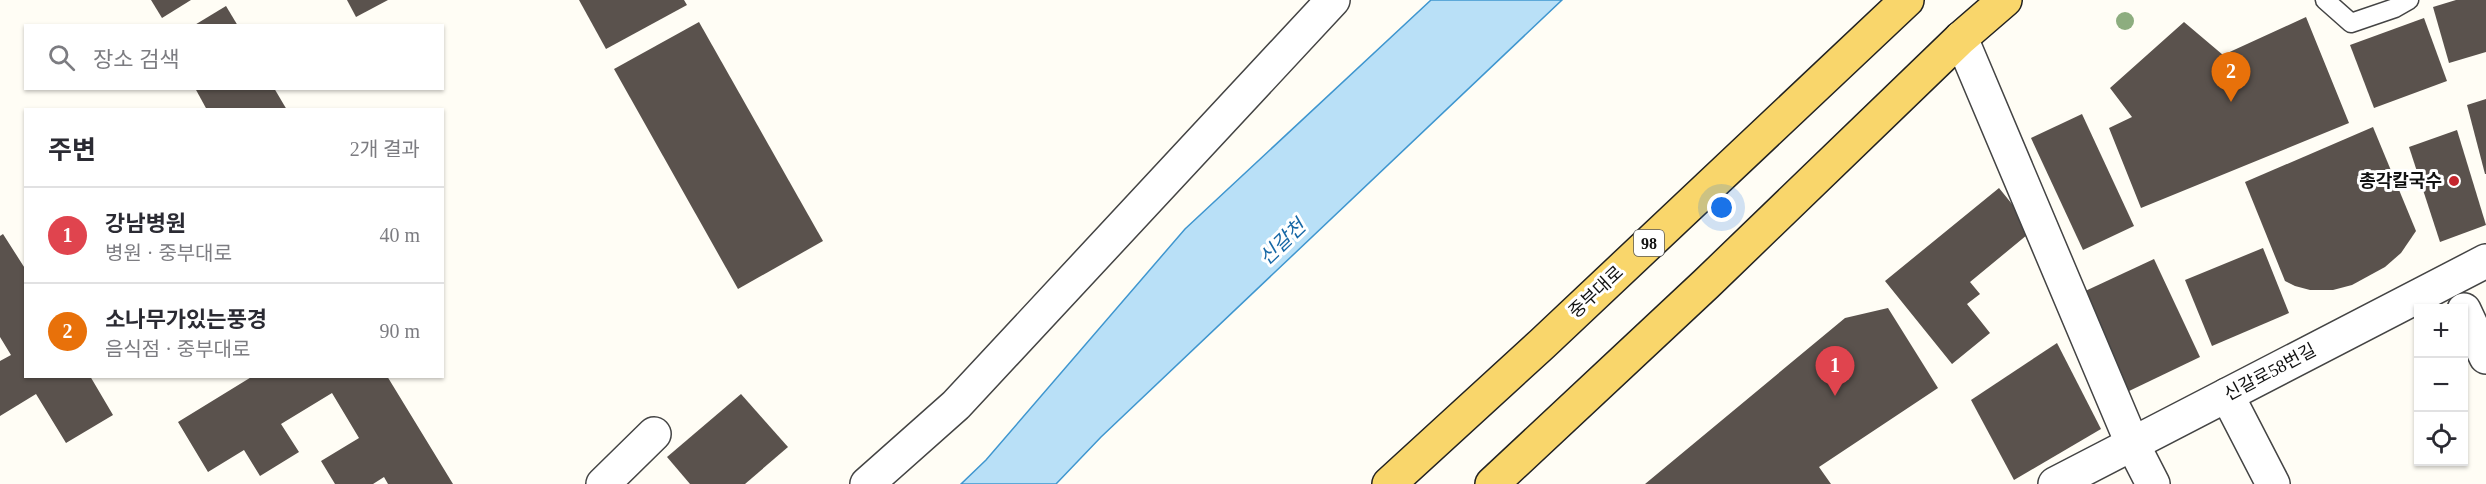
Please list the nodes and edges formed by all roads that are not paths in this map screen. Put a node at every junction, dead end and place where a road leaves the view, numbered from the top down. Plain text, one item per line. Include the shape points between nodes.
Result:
1 (1333, 0) edge
2 (1907, 0) edge
3 (2005, 0) edge
4 (2325, 0) edge
5 (2409, 0) edge
6 (1961, 38) junction
7 (2486, 261) edge
8 (2449, 279) junction
9 (2461, 304) edge
10 (2468, 319) edge
11 (2486, 357) edge
12 (2227, 395) junction
13 (654, 434) dead end
14 (2132, 443) junction
15 (603, 484) edge
16 (867, 484) edge
17 (1389, 484) edge
18 (1492, 484) edge
19 (2055, 484) edge
20 (2153, 484) edge
21 (2273, 484) edge

1 - 16 street via 956,405
2 - 17 main road, 중부대로 / 98
3 - 6 main road
4 - 5 lane via 2351,23
6 - 14 street
6 - 18 main road
7 - 8 street, 신갈로58번길
8 - 9 street
8 - 12 street, 신갈로58번길
10 - 11 street
12 - 14 street, 신갈로58번길
12 - 21 street
13 - 15 street
14 - 19 street, 신갈로58번길
14 - 20 street

